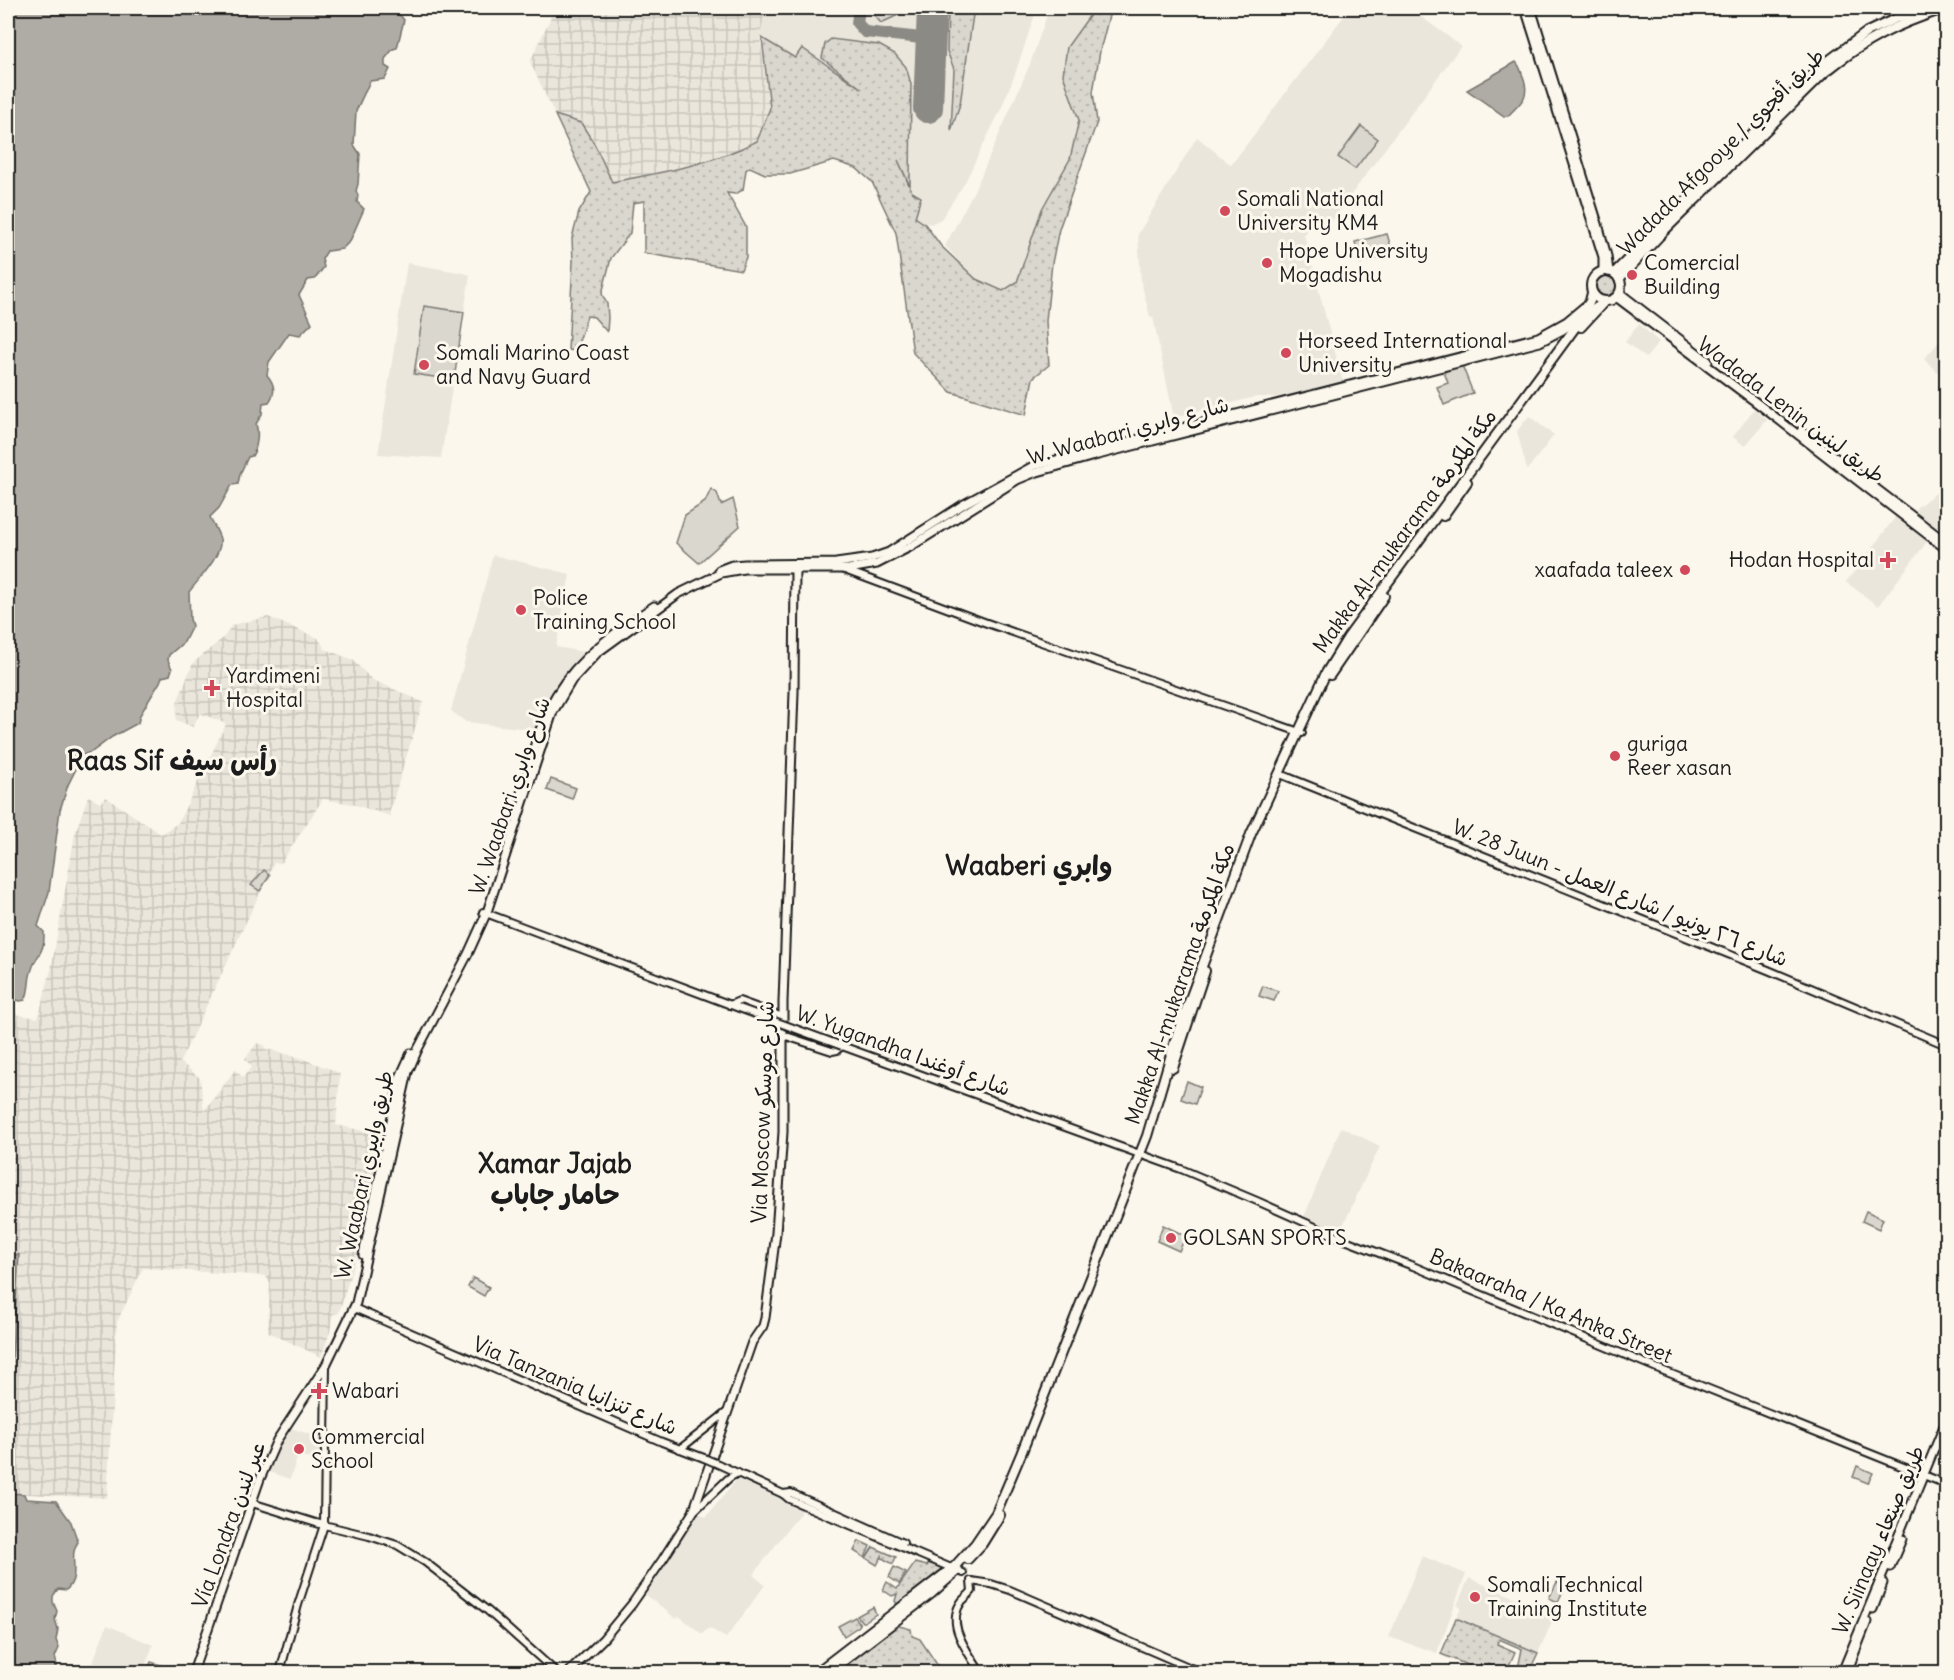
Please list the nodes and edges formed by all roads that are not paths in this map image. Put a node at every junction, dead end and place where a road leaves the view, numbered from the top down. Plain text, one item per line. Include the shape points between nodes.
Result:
1 (1525, 8) edge
2 (1531, 8) edge
3 (1929, 8) edge
4 (1947, 8) edge
5 (1543, 57) junction
6 (1611, 274) junction
7 (1618, 295) junction
8 (1591, 297) junction
9 (1603, 302) junction
10 (1583, 316) junction
11 (1796, 430) junction
12 (1947, 543) edge
13 (1947, 549) edge
14 (837, 565) junction
15 (795, 568) junction
16 (1300, 733) junction
17 (1282, 775) junction
18 (485, 912) junction
19 (730, 1005) junction
20 (783, 1017) junction
21 (783, 1035) junction
22 (1947, 1045) edge
23 (842, 1046) junction
24 (1142, 1156) junction
25 (354, 1308) junction
26 (326, 1365) junction
27 (727, 1412) junction
28 (1947, 1421) edge
29 (1947, 1431) edge
30 (680, 1449) junction
31 (738, 1473) junction
32 (1926, 1476) junction
33 (1947, 1484) edge
34 (252, 1503) junction
35 (693, 1512) junction
36 (324, 1525) junction
37 (957, 1569) junction
38 (970, 1581) junction
39 (900, 1613) junction
40 (193, 1672) edge
41 (280, 1672) edge
42 (556, 1672) edge
43 (569, 1672) edge
44 (817, 1672) edge
45 (829, 1672) edge
46 (980, 1672) edge
47 (1200, 1672) edge
48 (1842, 1672) edge
49 (1847, 1672) edge

1 - 5 main road
2 - 5 main road
3 - 6 highway via 1867,32 1820,67
4 - 6 highway, Wadada Afgooye / طريق أفجوي via 1905,22 1854,49 1824,73 1664,231
5 - 6 main road
6 - 7 highway via 1621,287
6 - 8 highway via 1593,278
7 - 9 highway
7 - 11 main road, Wadada Lenin طريق لينين
8 - 9 highway
8 - 10 highway, Makka Al-mukarama مكة المكرمة
8 - 14 main road, W. Waabari شارع وابري via 1568,321 1538,337 1033,466 889,552
9 - 10 main road, W. Waabari شارع وابري
9 - 16 highway, Makka Al-mukarama مكة المكرمة via 1361,629 1332,672
10 - 14 main road, W. Waabari شارع وابري via 1540,342 1028,475 889,559 858,568
10 - 16 highway, Makka Al-mukarama مكة المكرمة via 1348,637 1326,673
11 - 12 main road
11 - 13 main road, Wadada Lenin طريق لينين
14 - 15 main road, W. Waabari شارع وابري
14 - 16 street via 927,602
14 - 18 main road, W. Waabari طريق وابيري via 745,564 721,569 672,594 591,652 552,702 527,770
15 - 18 main road, W. Waabari شارع وابري via 735,570 695,585 597,653 582,669 560,698 549,722
15 - 20 main road, Via Moscow شارع موسكو
16 - 17 highway, Makka Al-mukarama مكة المكرمة
17 - 22 street, W. 28 Juun - شارع ٢٦ يونيو / شارع العمل
17 - 24 highway, Makka Al-mukarama مكة المكرمة via 1232,898
18 - 19 street, W. Yugandha شارع أوغندا
18 - 25 main road, W. Waabari شارع وابري via 408,1072
18 - 26 main road, W. Waabari طريق وابيري via 400,1077 356,1290
19 - 20 street via 739,1000
19 - 23 street, W. Yugandha شارع أوغندا, bridge
20 - 21 main road, Via Moscow شارع موسكو
21 - 23 street via 832,1051
21 - 27 main road, Via Moscow شارع موسكو via 781,1166 765,1318 752,1341
23 - 24 street, W. Yugandha شارع أوغندا
24 - 32 street, Bakaaraha / Ka Anka Street
24 - 37 highway, Makka Al-mukarama مكة المكرمة via 999,1517 982,1544
25 - 26 main road, W. Waabari شارع وابري
25 - 30 street, Via Tanzania شارع تنزانيا
26 - 34 main road, Vía Londra عبر لندن via 277,1440
26 - 36 street
27 - 30 street
27 - 35 main road, Via Moscow شارع موسكو
28 - 32 main road, W. Siinaay طريق صنعاء
29 - 32 main road
30 - 31 street, Via Tanzania شارع تنزانيا, bridge
31 - 35 street
31 - 37 street, Via Tanzania شارع تنزانيا
32 - 33 street, Bakaaraha / Ka Anka Street
32 - 48 main road, W. Siinaay طريق صنعاء
32 - 49 main road
34 - 36 street
34 - 40 main road, Vía Londra عبر لندن
35 - 43 main road, Via Moscow شارع موسكو via 632,1604
36 - 41 street
36 - 42 street via 388,1542 425,1562
37 - 38 street, Via Tanzania شارع تنزانيا
37 - 39 highway, Makka Al-mukarama مكة المكرمة
38 - 46 street via 972,1591 956,1615 956,1630
38 - 47 street via 1010,1590
39 - 44 highway
39 - 45 highway

